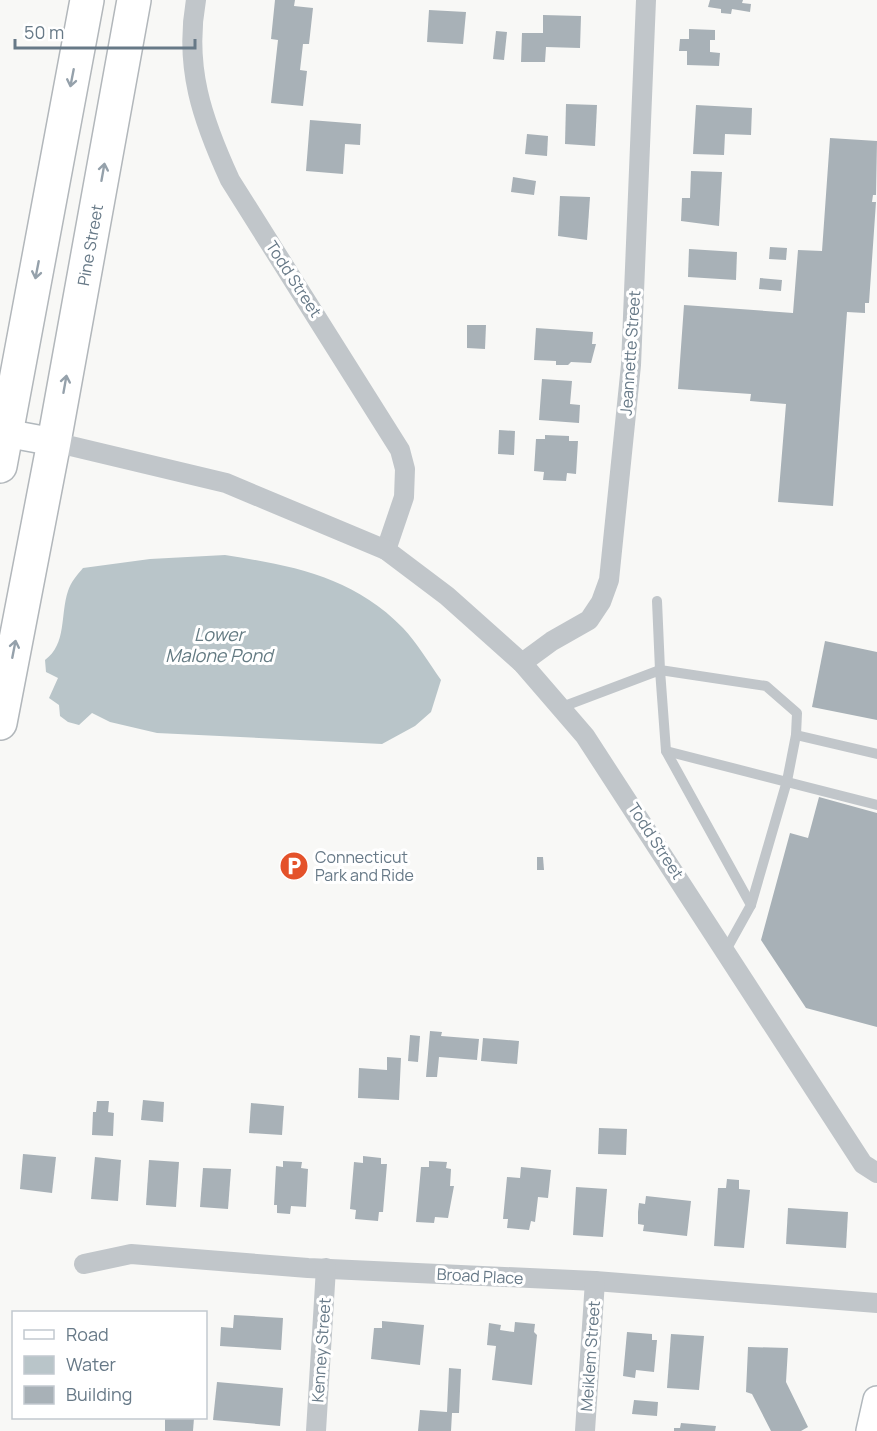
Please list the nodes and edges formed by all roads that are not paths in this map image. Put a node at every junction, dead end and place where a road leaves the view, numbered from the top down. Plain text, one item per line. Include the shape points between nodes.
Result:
1 (87, 0) edge
2 (134, 0) edge
3 (196, 0) edge
4 (646, 0) edge
5 (3, 432) edge
6 (54, 442) junction
7 (0, 466) edge
8 (386, 550) junction
9 (657, 601) dead end
10 (522, 663) junction
11 (660, 670) junction
12 (562, 707) junction
13 (0, 723) edge
14 (796, 735) junction
15 (666, 751) junction
16 (877, 754) edge
17 (787, 781) junction
18 (877, 805) edge
19 (751, 905) junction
20 (726, 950) junction
21 (877, 1173) edge
22 (84, 1264) dead end
23 (326, 1268) junction
24 (595, 1281) junction
25 (877, 1304) edge
26 (877, 1400) edge
27 (316, 1431) edge
28 (585, 1431) edge
29 (870, 1431) edge

1 -> 5 highway
6 -> 2 highway, Pine Street
3 - 8 street, Todd Street via 191,29 193,68 208,134 230,180 400,450 405,469 404,497
4 - 10 street, Jeannette Street via 631,365 609,580 589,620
5 - 6 main road
5 - 7 highway
6 - 8 street, Todd Street via 226,483
13 -> 6 highway, Pine Street
8 - 10 street, Todd Street via 447,596
9 - 11 lane
10 - 12 street, Todd Street
11 - 12 lane
11 - 14 lane via 766,686 797,713
11 - 15 lane
12 - 20 street, Todd Street via 626,795
14 - 16 lane
14 - 17 lane
15 - 17 lane
15 - 19 lane
17 - 18 lane
17 - 19 lane
19 - 20 lane
20 - 21 street, Todd Street via 863,1164
22 - 23 street, Broad Place via 131,1254
23 - 24 street, Broad Place
23 - 27 street, Kenney Street
24 - 25 street, Broad Place
24 - 28 street, Meiklem Street
26 - 29 main road

